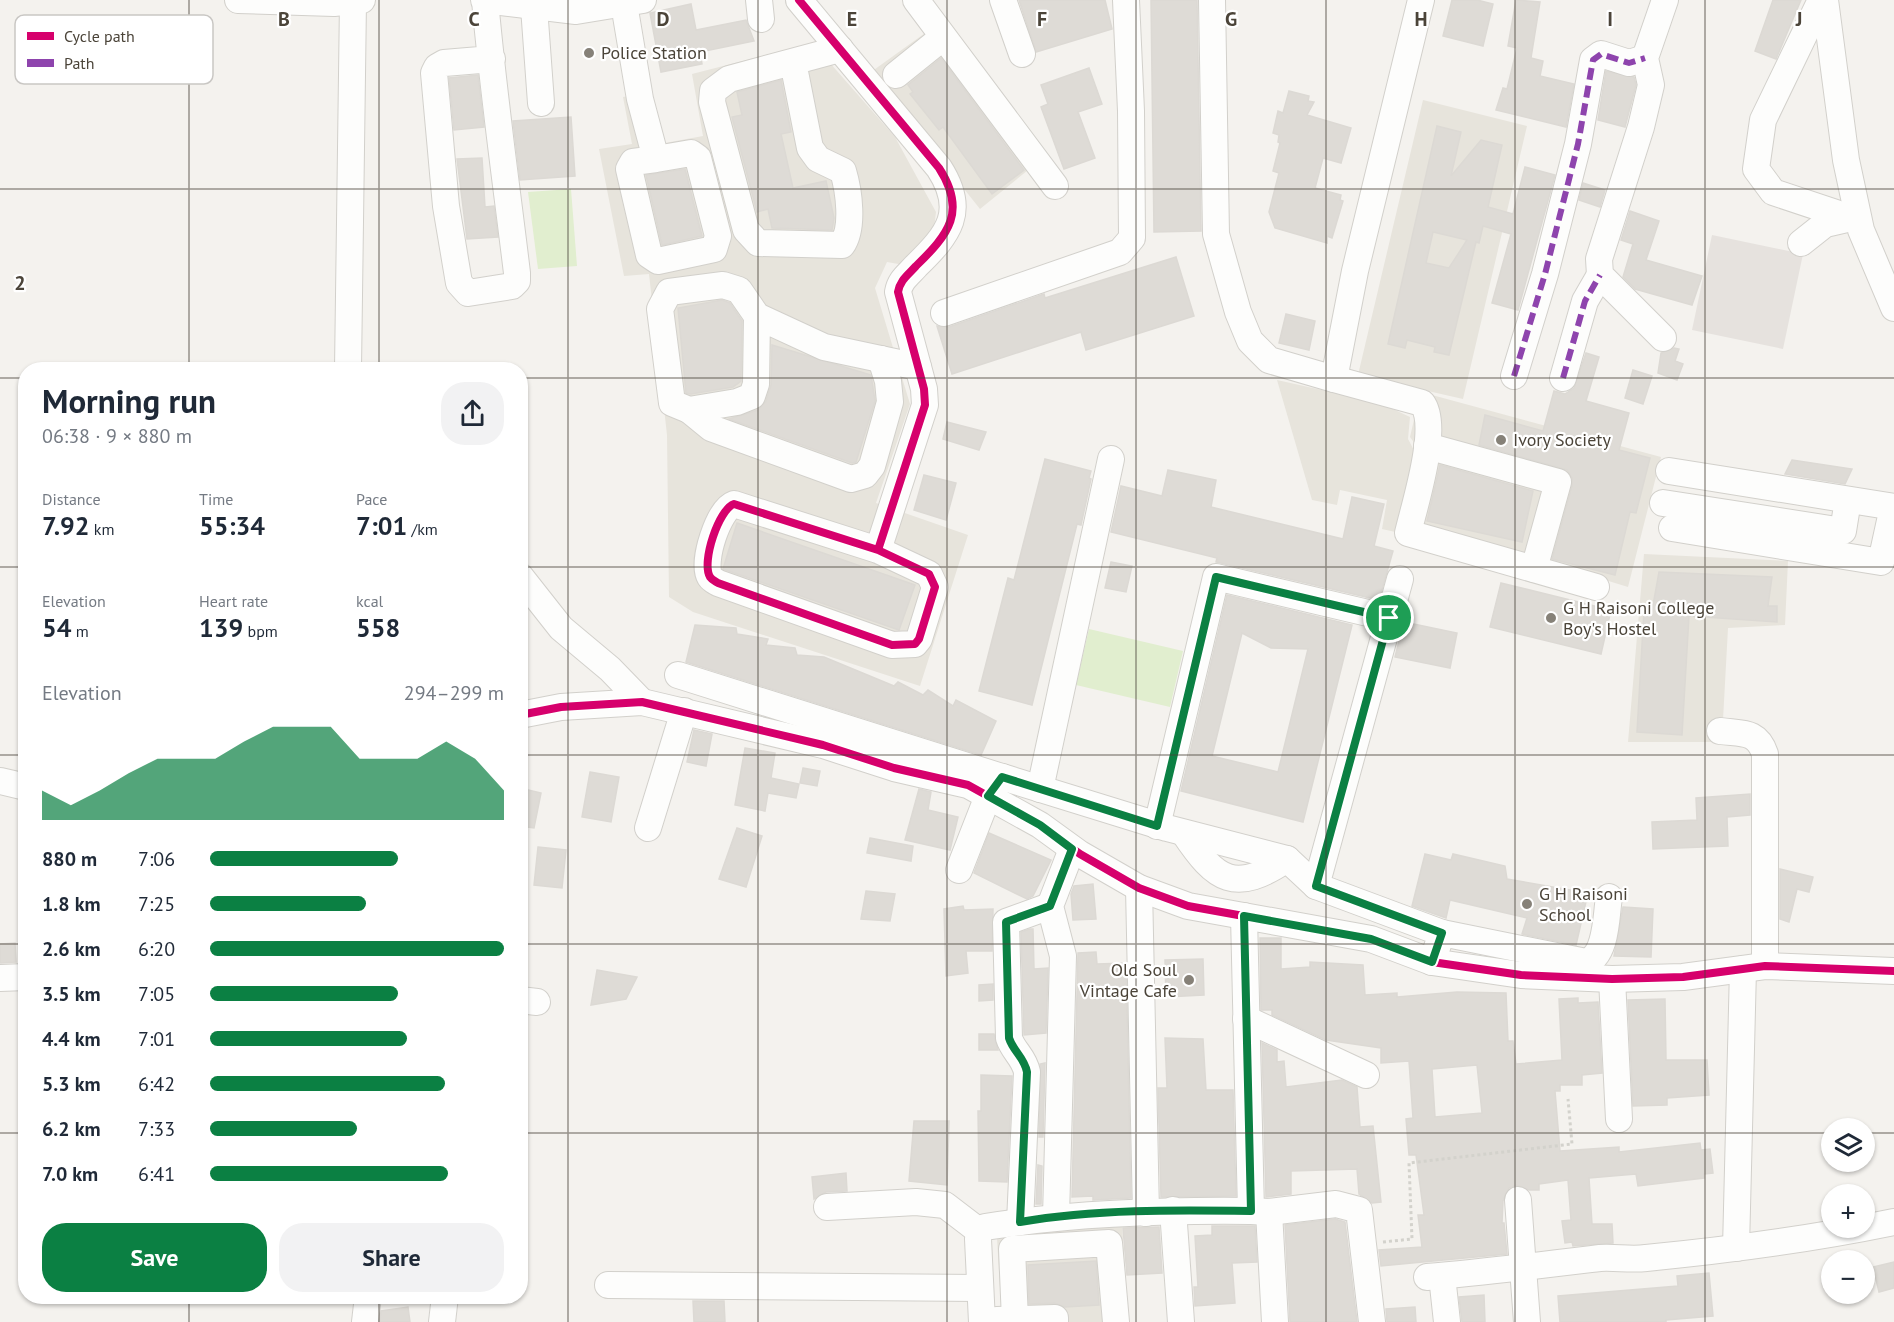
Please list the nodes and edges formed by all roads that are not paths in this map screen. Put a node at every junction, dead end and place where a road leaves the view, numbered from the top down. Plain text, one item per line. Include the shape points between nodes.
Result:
1 (238, 0) edge
2 (490, 0) edge
3 (799, 0) edge
4 (916, 0) edge
5 (1003, 0) edge
6 (1126, 0) edge
7 (1212, 0) edge
8 (1421, 0) edge
9 (1665, 0) edge
10 (1823, 0) edge
11 (351, 1) edge
12 (633, 2) edge
13 (534, 7) junction
14 (942, 38) junction
15 (840, 49) junction
16 (1022, 54) dead end
17 (1645, 58) junction
18 (492, 59) junction
19 (793, 62) junction
20 (896, 75) dead end
21 (541, 102) dead end
22 (656, 159) junction
23 (1055, 186) dead end
24 (1802, 243) dead end
25 (1884, 267) edge
26 (1600, 275) junction
27 (1894, 308) edge
28 (944, 313) dead end
29 (757, 316) junction
30 (1663, 338) dead end
31 (881, 359) junction
32 (348, 362) edge
33 (918, 367) junction
34 (1514, 376) dead end
35 (1563, 378) dead end
36 (1334, 379) junction
37 (689, 410) junction
38 (1427, 446) junction
39 (1111, 459) dead end
40 (1669, 471) dead end
41 (1848, 500) junction
42 (1663, 503) dead end
43 (1894, 507) edge
44 (1672, 528) dead end
45 (878, 550) junction
46 (1534, 569) junction
47 (1400, 579) dead end
48 (528, 586) edge
49 (1596, 587) dead end
50 (1389, 618) junction
51 (678, 675) dead end
52 (642, 702) junction
53 (684, 711) junction
54 (528, 713) edge
55 (1720, 731) dead end
56 (0, 781) edge
57 (18, 785) edge
58 (995, 787) junction
59 (1040, 789) junction
60 (1157, 826) junction
61 (648, 828) dead end
62 (1072, 849) junction
63 (959, 870) dead end
64 (1316, 886) junction
65 (1138, 888) junction
66 (1610, 897) dead end
67 (1050, 906) junction
68 (1244, 916) junction
69 (1442, 933) junction
70 (1432, 962) junction
71 (1754, 968) junction
72 (1894, 971) edge
73 (18, 977) edge
74 (0, 978) edge
75 (1612, 979) junction
76 (1246, 1019) junction
77 (1366, 1076) dead end
78 (1619, 1119) dead end
79 (1518, 1200) dead end
80 (828, 1207) dead end
81 (1173, 1210) junction
82 (1260, 1211) junction
83 (1146, 1213) junction
84 (1056, 1217) junction
85 (1020, 1222) junction
86 (1894, 1222) edge
87 (979, 1232) junction
88 (1736, 1248) junction
89 (1523, 1268) junction
90 (608, 1285) dead end
91 (980, 1287) junction
92 (367, 1304) edge
93 (444, 1304) edge
94 (1015, 1320) junction
95 (982, 1321) edge
96 (365, 1322) edge
97 (442, 1322) edge
98 (1055, 1322) edge
99 (1116, 1322) edge
100 (1181, 1322) edge
101 (1275, 1322) edge
102 (1372, 1322) edge
103 (1447, 1322) edge
104 (1527, 1322) edge

1 - 11 street
2 - 13 street
2 - 18 street
3 - 15 street
4 - 14 street
5 - 16 street
6 - 28 street via 1132,238 1120,252
7 - 36 street via 1216,234 1238,312 1250,340 1269,360
8 - 36 street via 1355,272
9 - 17 street
10 - 24 street via 1763,120 1756,169 1773,192 1851,218 1825,224
10 - 25 street via 1846,160 1861,230
11 - 32 street
12 - 13 street via 576,11
12 - 22 street via 640,99
13 - 21 street
14 - 20 street
14 - 23 street
15 - 19 street
15 - 33 street via 939,168 950,183 955,202 952,221 943,236 900,283 901,306
17 - 26 street via 1651,85 1599,259
17 - 34 street via 1629,63 1601,54 1593,60 1578,144
18 - 18 street via 444,63 434,73 448,217 459,283 468,293 512,286 517,281
19 - 19 street via 720,84 713,91 716,120 746,230 753,240 768,244 842,245 848,228 843,171 818,159 810,148
22 - 22 street via 633,162 629,169 649,255 658,261 714,249 718,236 698,159 691,153
25 - 27 street
26 - 30 street
26 - 35 street via 1585,301
29 - 31 street via 824,347
29 - 37 street via 756,384 752,396
29 - 37 street via 739,290 723,285 669,292 660,309 672,403
31 - 33 street
31 - 37 street via 890,402 872,466 857,479 711,428
33 - 45 street via 925,405
36 - 38 street via 1422,403 1428,410
38 - 46 street via 1408,533
38 - 46 street via 1558,482
39 - 59 street
40 - 41 street
41 - 42 street via 1843,531
41 - 43 street
43 - 44 street via 1881,562
45 - 45 street via 929,574 934,581 915,644 892,645 718,583 710,577 708,568 708,553 723,510 734,504
46 - 49 street
47 - 50 street
48 - 52 street via 561,628
50 - 60 street via 1216,577
50 - 64 street
51 - 58 street
52 - 53 street
52 - 54 street via 561,707
53 - 58 street via 823,745 894,768 968,785
53 - 61 street
55 - 71 street via 1752,735 1761,742 1765,754
56 - 57 street
58 - 59 street
58 - 62 street
58 - 63 street
59 - 60 street
60 - 64 street via 1287,859
62 - 65 street
62 - 67 street
64 - 69 street
65 - 68 street via 1188,906
65 - 83 street
66 - 69 street via 1599,952 1586,962
67 - 84 street via 1063,956
67 - 85 street via 1006,922 1009,1038 1011,1046 1022,1056 1027,1072
68 - 70 street via 1371,939
68 - 76 street
69 - 70 street
70 - 75 street via 1521,975
71 - 72 street
71 - 75 street via 1683,977
71 - 88 street
73 - 74 street
75 - 78 street
76 - 77 street
76 - 82 street
79 - 89 street
80 - 87 street via 916,1202 945,1205
81 - 82 street
81 - 83 street
81 - 100 street
82 - 101 street
82 - 102 street via 1336,1204 1359,1210
83 - 84 street
84 - 85 street
85 - 87 street via 985,1227
86 - 88 street
87 - 91 street
88 - 89 street
89 - 103 street via 1435,1277
89 - 104 street
90 - 91 street
91 - 95 street
92 - 96 street
93 - 97 street
94 - 95 street
94 - 98 street via 1055,1318
94 - 99 street via 1012,1249 1109,1243

